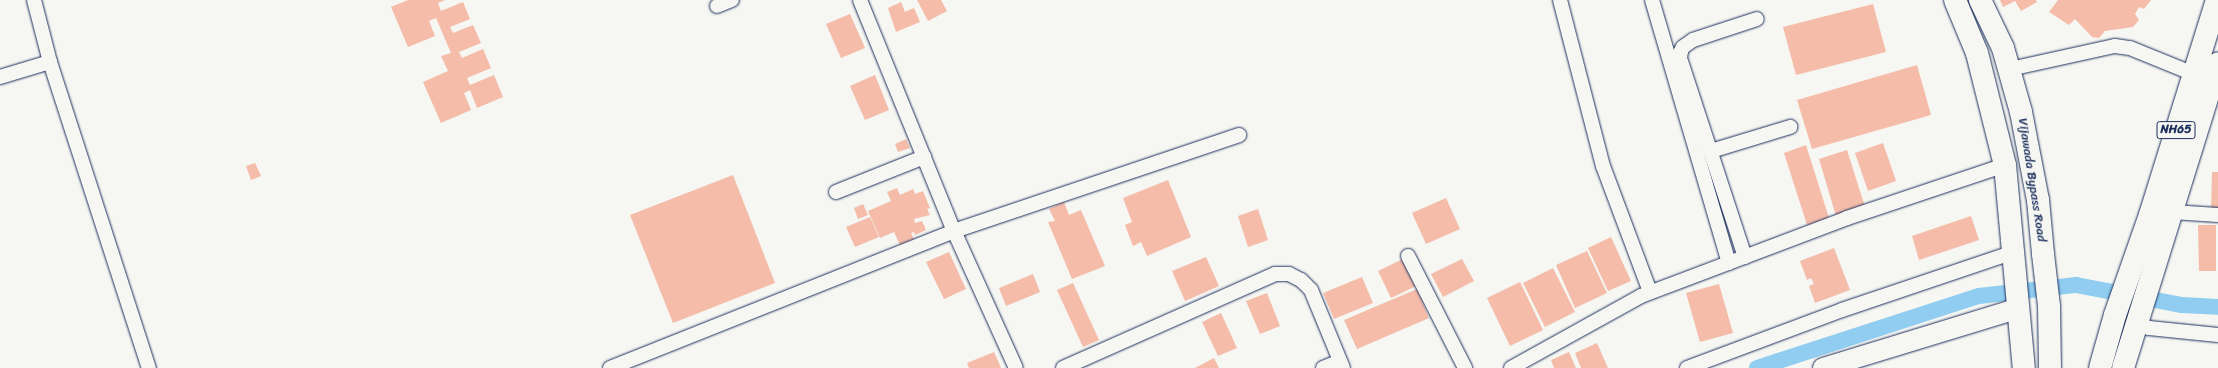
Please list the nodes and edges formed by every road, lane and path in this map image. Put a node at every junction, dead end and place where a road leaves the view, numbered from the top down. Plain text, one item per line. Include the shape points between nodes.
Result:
1 (34, 0) edge
2 (732, 0) edge
3 (860, 0) edge
4 (1560, 0) edge
5 (1652, 0) edge
6 (1955, 0) edge
7 (1980, 0) edge
8 (2217, 0) edge
9 (717, 6) dead end
10 (1757, 19) dead end
11 (50, 62) junction
12 (2218, 63) edge
13 (2010, 69) junction
14 (2194, 74) junction
15 (0, 77) edge
16 (2211, 108) edge
17 (1790, 127) dead end
18 (1239, 135) dead end
19 (1710, 151) junction
20 (924, 157) junction
21 (2005, 165) junction
22 (836, 192) dead end
23 (2172, 212) junction
24 (2218, 215) edge
25 (954, 231) junction
26 (2014, 254) junction
27 (1408, 256) dead end
28 (1745, 256) junction
29 (1729, 262) junction
30 (2145, 262) junction
31 (1650, 292) junction
32 (2019, 308) junction
33 (2137, 324) junction
34 (2218, 335) edge
35 (1341, 364) edge
36 (149, 368) edge
37 (610, 368) edge
38 (1016, 368) edge
39 (1063, 368) edge
40 (1323, 368) edge
41 (1465, 368) edge
42 (1511, 368) edge
43 (1687, 368) edge
44 (1823, 368) edge
45 (2024, 368) edge
46 (2050, 368) edge
47 (2100, 368) edge
48 (2123, 368) edge

1 - 11 street
2 - 9 street
3 - 20 street
4 - 31 street via 1603,166
5 - 29 street
6 - 21 main road, Vijawada Bypass Road via 1977,53
7 - 13 main road, Vijawada Bypass Road
8 - 14 main road, NH65
10 - 19 street via 1693,40 1680,51 1680,58
11 - 15 street
11 - 36 street
12 - 16 main road, NH65
13 - 14 street via 2115,46 2144,53
13 - 46 main road, Vijawada Bypass Road via 2028,148 2044,254 2049,306
14 - 30 main road, NH65
16 - 23 main road, NH65
17 - 19 street
18 - 25 street
19 - 28 street
20 - 22 street
20 - 25 street
21 - 26 main road, Vijawada Bypass Road
21 - 28 street via 1847,218
23 - 24 street
23 - 30 main road, NH65
25 - 37 street
25 - 38 street
26 - 32 main road, Vijawada Bypass Road
26 - 43 street via 1842,310
27 - 41 street
28 - 29 street
29 - 31 street
30 - 33 main road, NH65
30 - 47 main road, NH65 via 2115,315
31 - 42 street
32 - 44 street
32 - 45 main road, Vijawada Bypass Road
33 - 34 street via 2149,328
33 - 48 main road, NH65
35 - 39 street via 1311,290 1301,280 1289,274 1275,274
35 - 40 street

